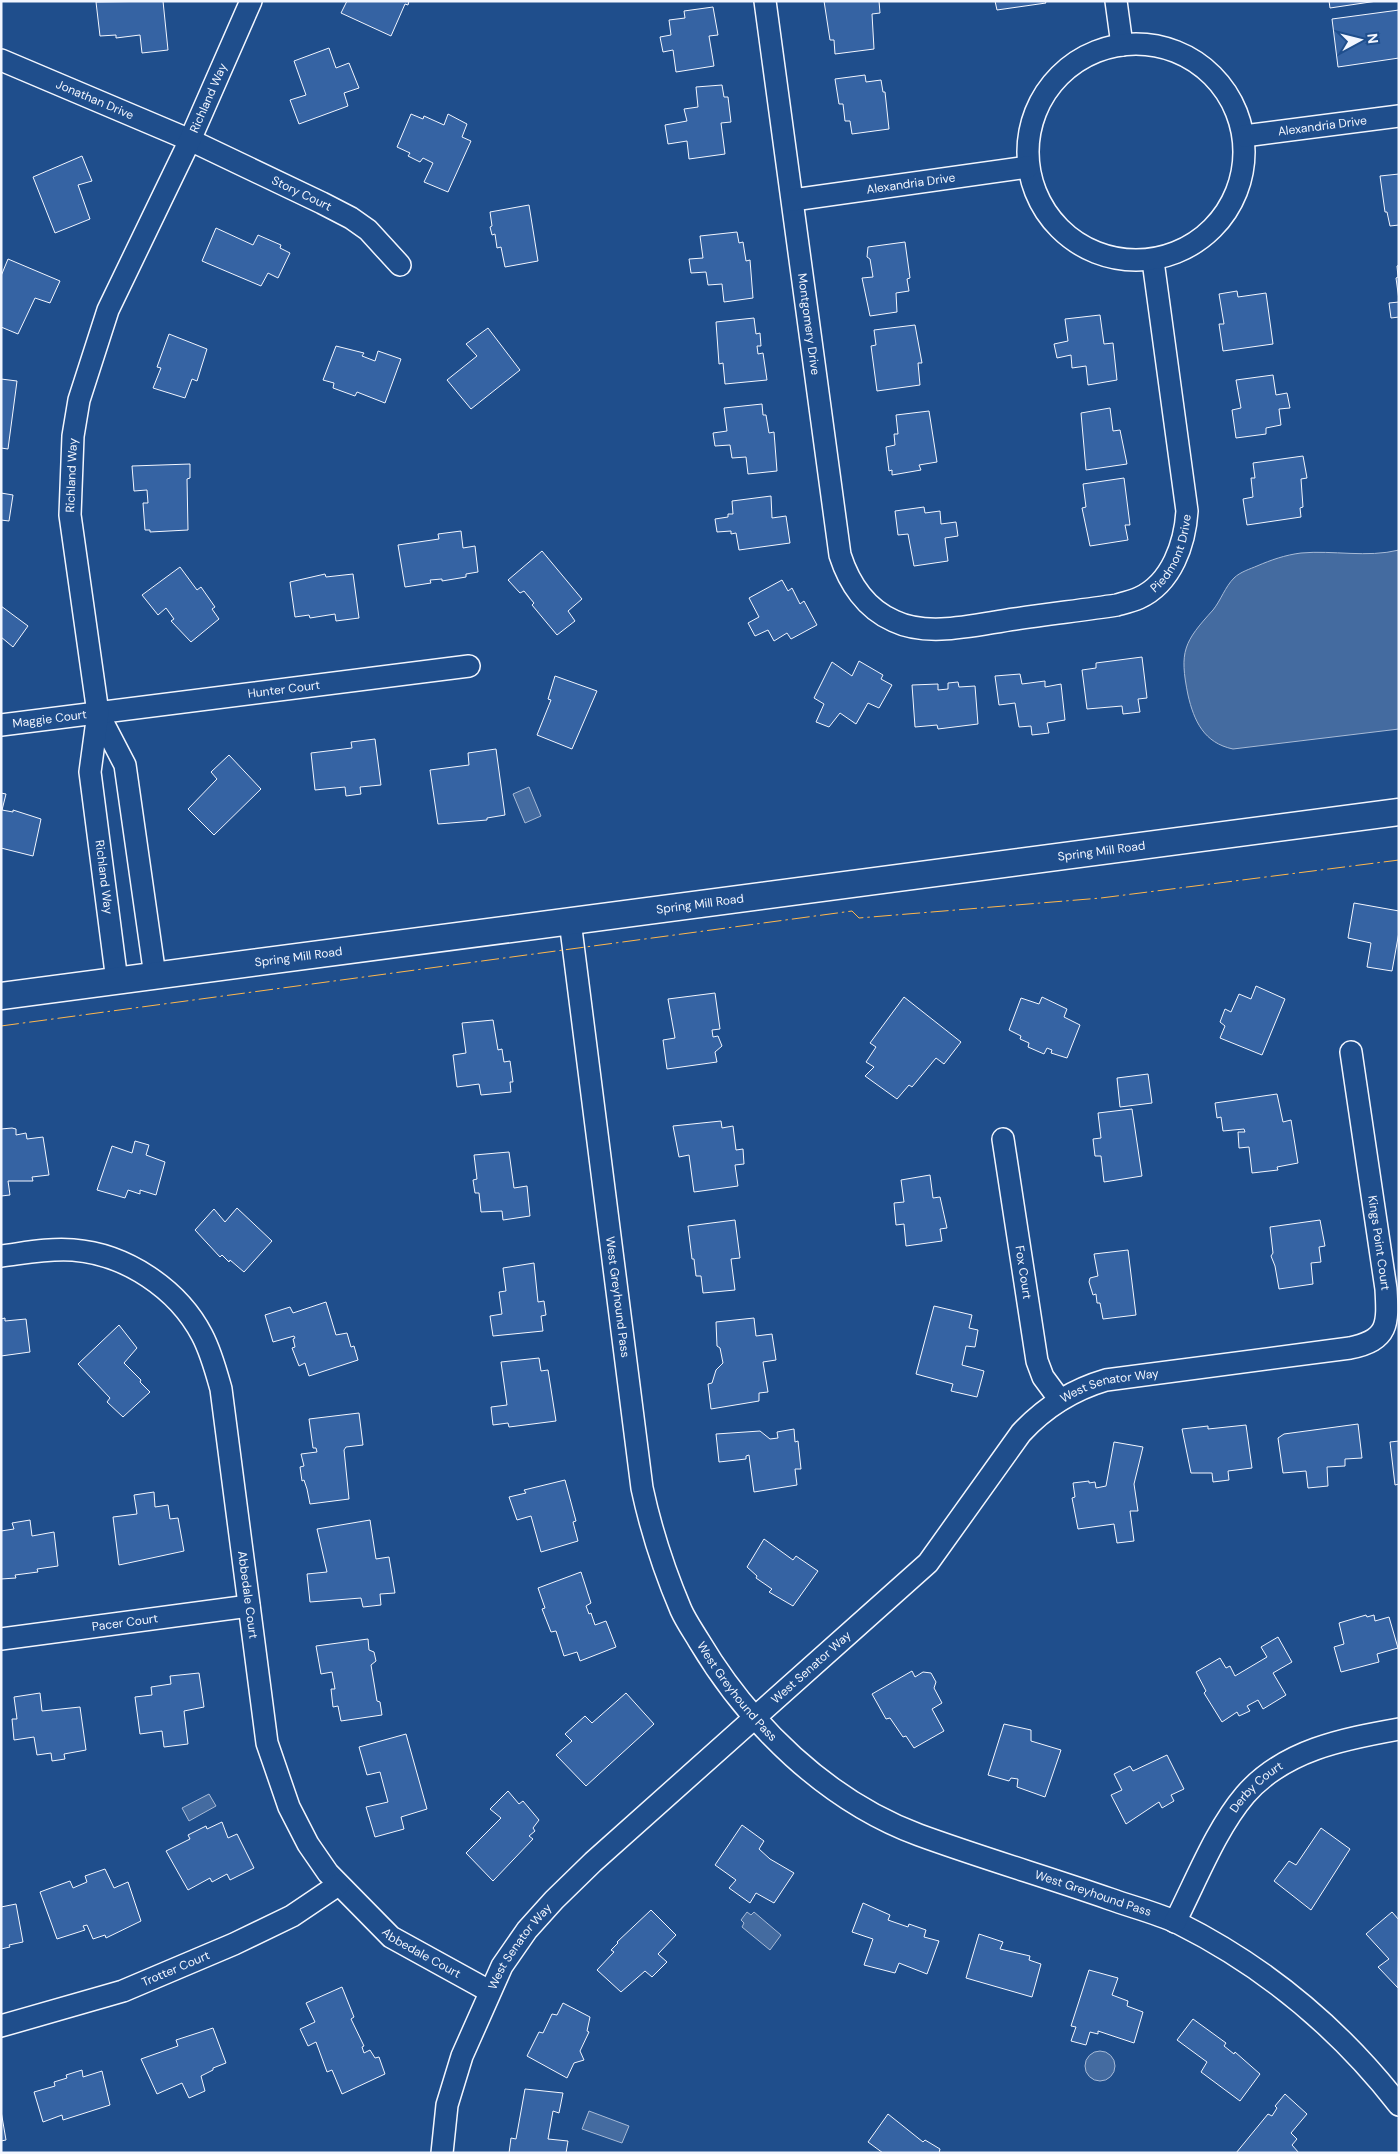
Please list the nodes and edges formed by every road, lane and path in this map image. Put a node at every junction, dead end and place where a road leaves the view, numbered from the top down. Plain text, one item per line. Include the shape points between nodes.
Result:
1 (251, 1) edge
2 (765, 1) edge
3 (1116, 1) edge
4 (1122, 45) junction
5 (1, 60) edge
6 (1399, 116) edge
7 (1244, 136) junction
8 (190, 140) junction
9 (1028, 167) junction
10 (793, 200) junction
11 (1153, 261) junction
12 (400, 265) dead end
13 (900, 623) joint
14 (469, 666) dead end
15 (98, 713) junction
16 (1, 725) edge
17 (1399, 812) edge
18 (570, 920) junction
19 (155, 976) junction
20 (117, 981) junction
21 (1, 996) edge
22 (1351, 1052) dead end
23 (1003, 1139) dead end
24 (1, 1256) edge
25 (1285, 1357) joint
26 (1060, 1400) junction
27 (249, 1606) junction
28 (1, 1639) edge
29 (755, 1719) junction
30 (1399, 1729) edge
31 (338, 1885) junction
32 (1175, 1922) junction
33 (489, 1991) junction
34 (1, 2026) edge
35 (1399, 2105) edge
36 (442, 2153) edge

1 - 8 street, Richland Way
2 - 10 street, Montgomery Drive
3 - 4 street
4 - 7 street via 1164,47 1190,57 1212,74 1230,98 1238,112
4 - 9 street via 1096,52 1071,66 1044,96 1028,142
5 - 8 street, Jonathan Drive
6 - 7 street, Alexandria Drive
7 - 11 street via 1244,167 1224,214 1194,243
8 - 12 street, Story Court via 351,218 368,230
8 - 15 street, Richland Way via 108,310 76,418 70,515
9 - 10 street, Alexandria Drive
9 - 11 street via 1042,207 1062,232 1086,249 1105,257 1131,262
10 - 13 street, Montgomery Drive via 840,555 846,576 853,586 874,609
11 - 13 street, Piedmont Drive via 1187,511 1183,543 1174,562 1157,584 1140,598 1117,605 956,626 928,628
14 - 15 street, Hunter Court
15 - 16 street, Maggie Court
15 - 19 street via 125,765
15 - 20 street, Richland Way via 90,772
17 - 18 street, Spring Mill Road
18 - 19 street, Spring Mill Road
18 - 29 street, West Greyhound Pass via 650,1530 682,1612 718,1672
19 - 20 street, Spring Mill Road
20 - 21 street, Spring Mill Road
22 - 25 street, Kings Point Court via 1386,1289 1387,1315 1381,1334 1369,1344
23 - 26 street, Fox Court via 1037,1361 1043,1378
24 - 27 street, Abbedale Court via 49,1250 94,1253 120,1261 142,1273 167,1290 188,1312 203,1335 221,1389
25 - 26 street, West Senator Way via 1106,1380 1084,1386
26 - 29 street, West Senator Way via 1039,1414 1021,1433 928,1563
27 - 28 street, Pacer Court
27 - 31 street, Abbedale Court via 267,1743 275,1770 308,1844
29 - 32 street, West Greyhound Pass via 816,1777 866,1811 917,1834
29 - 33 street, West Senator Way via 554,1900 527,1930
30 - 32 street, Derby Court via 1350,1737 1321,1746 1293,1758 1266,1776 1245,1796 1221,1832
31 - 33 street, Abbedale Court via 391,1937
31 - 34 street, Trotter Court via 292,1916 123,1992
32 - 35 street, West Greyhound Pass via 1252,1966 1293,1996 1368,2066
33 - 36 street, West Senator Way via 462,2056 447,2104

